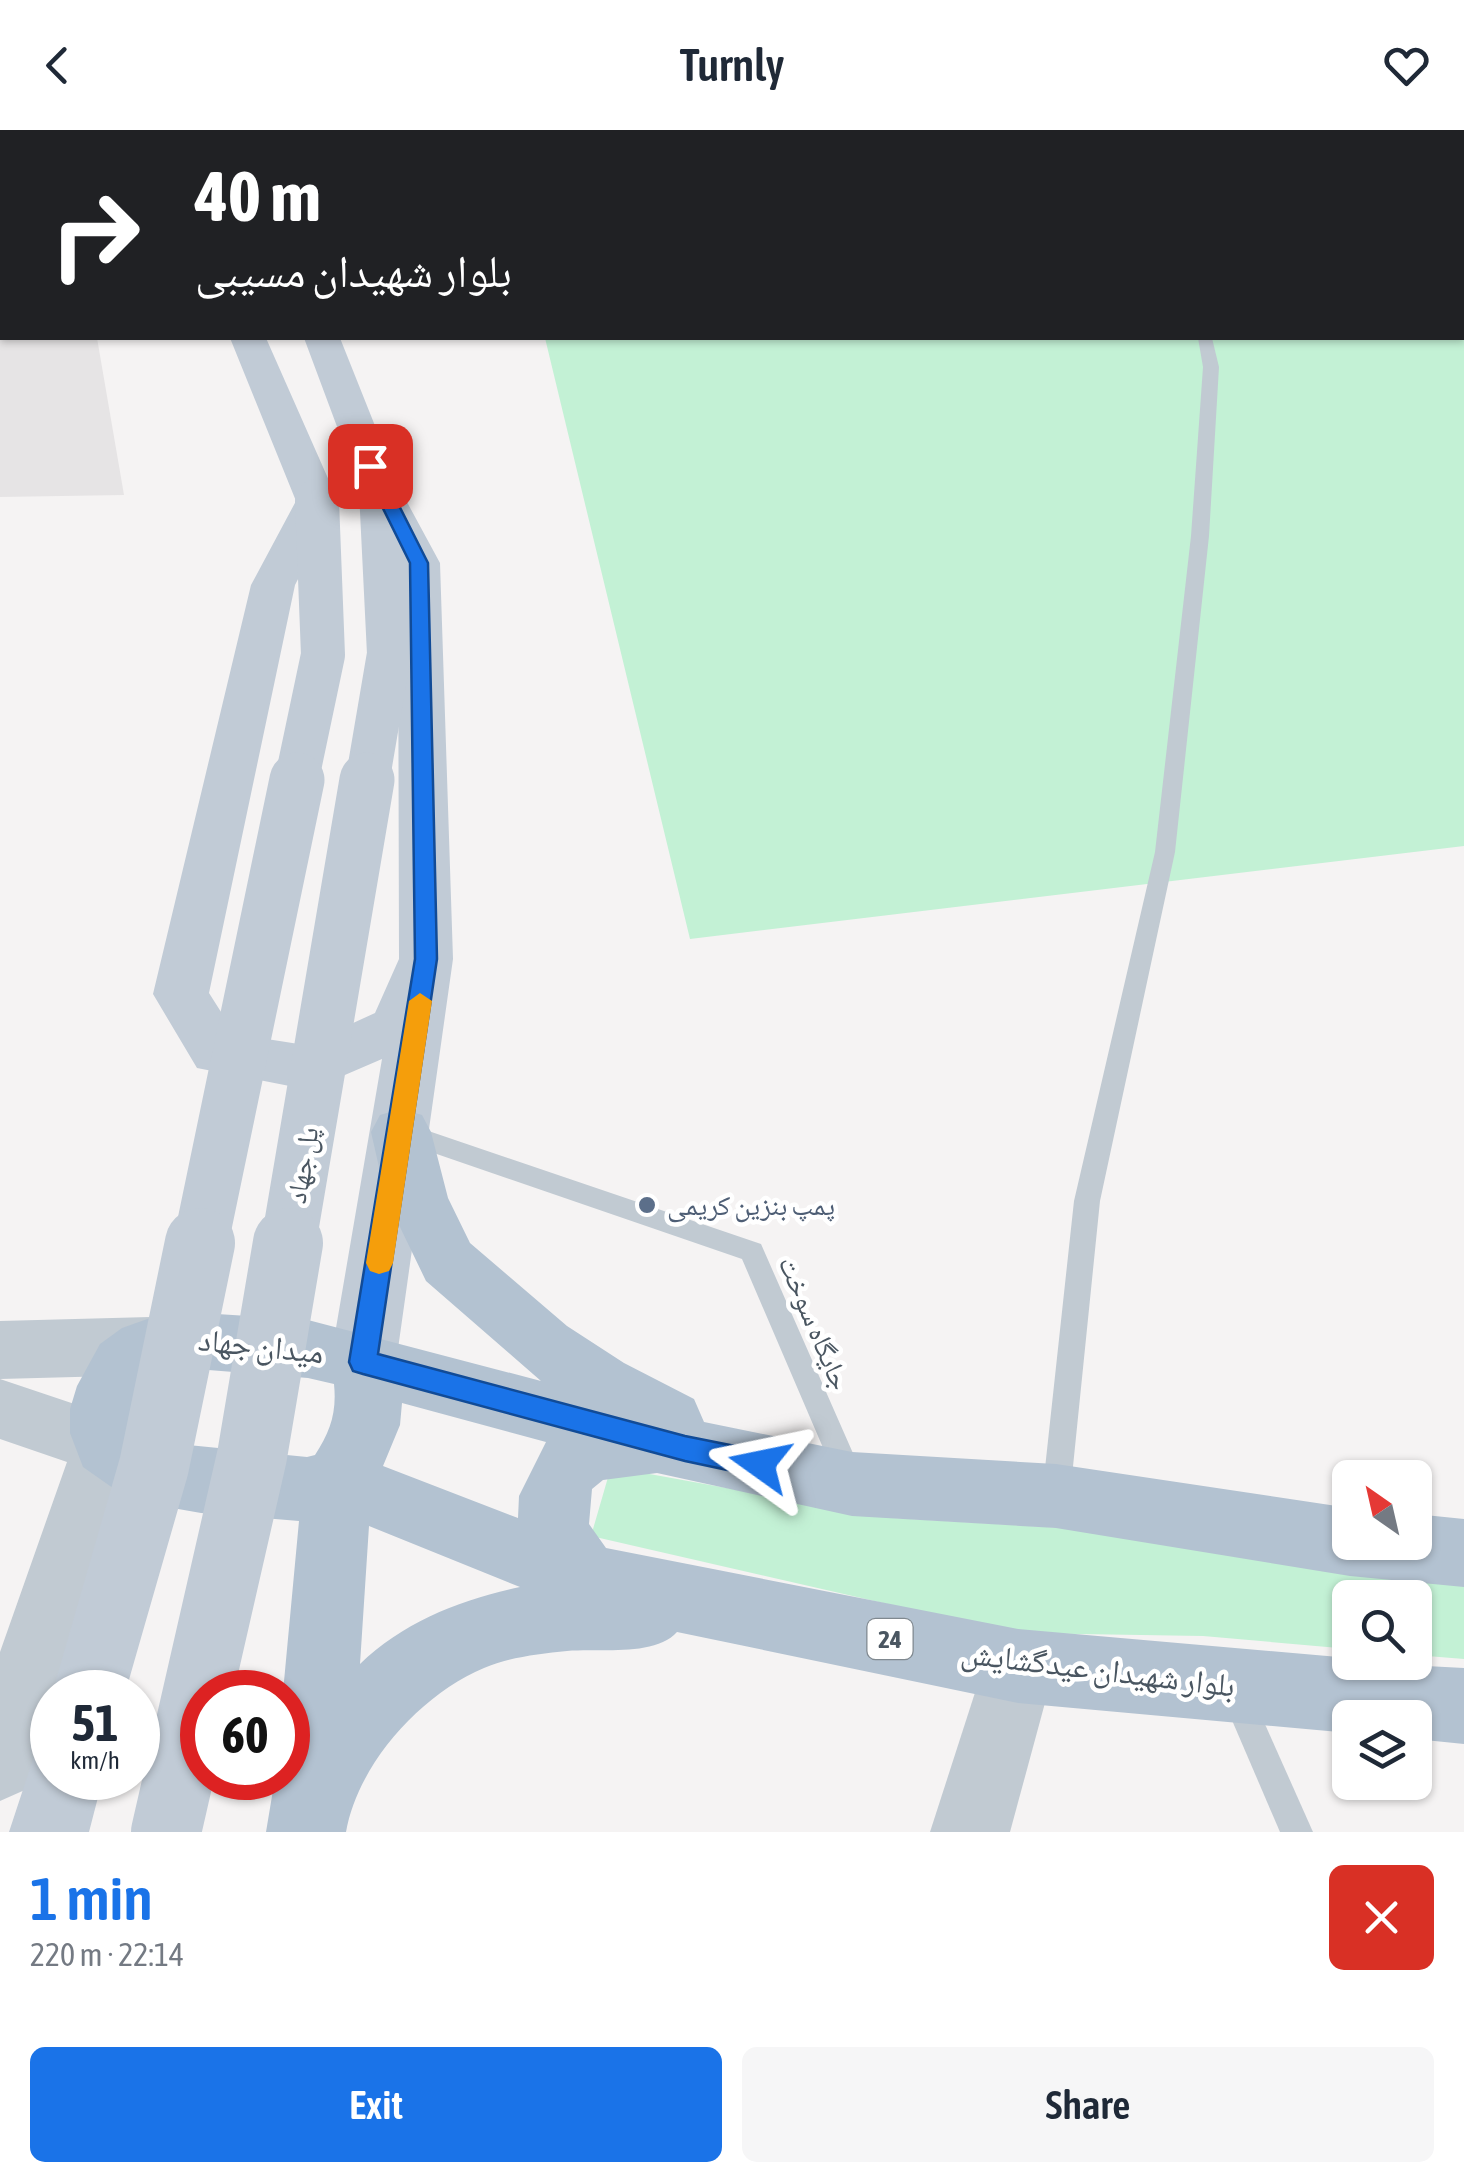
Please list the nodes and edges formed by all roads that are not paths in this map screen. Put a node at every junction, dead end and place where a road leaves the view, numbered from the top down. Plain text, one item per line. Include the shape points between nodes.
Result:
1 (249, 340) edge
2 (323, 340) edge
3 (1205, 340) edge
4 (380, 491) junction
5 (317, 500) junction
6 (426, 959) junction
7 (401, 1132) junction
8 (150, 1346) junction
9 (0, 1350) edge
10 (363, 1362) junction
11 (0, 1409) edge
12 (666, 1443) junction
13 (107, 1446) junction
14 (825, 1478) junction
15 (337, 1481) junction
16 (1056, 1496) junction
17 (1332, 1539) edge
18 (1432, 1549) edge
19 (1464, 1552) edge
20 (585, 1578) junction
21 (742, 1609) junction
22 (1018, 1666) junction
23 (95, 1670) edge
24 (1231, 1685) junction
25 (1464, 1706) edge
26 (0, 1762) edge
27 (58, 1800) edge
28 (310, 1814) edge
29 (49, 1832) edge
30 (166, 1832) edge
31 (970, 1832) edge
32 (1296, 1832) edge

1 - 5 main road
2 - 4 main road
3 - 16 lane via 1211,367 1200,536 1165,852 1087,1202
4 - 6 main road via 419,563
4 - 30 main road, پل جهاد, bridge via 389,654 252,1456
5 - 6 main road via 273,585 181,994 218,1053 310,1068 397,1026
5 - 23 main road, bridge via 323,655 154,1466
6 - 7 main road
7 - 10 main road
7 - 14 main road via 417,1198 448,1262 544,1346 656,1416
7 - 14 lane, جایگاه سوخت via 752,1252
8 - 9 street
8 - 10 main road, میدان جهاد via 170,1338 237,1341
8 - 13 main road via 133,1354 111,1384 101,1429
10 - 12 main road
10 - 15 main road, میدان جهاد via 371,1392 367,1428
11 - 13 street
12 - 14 main road
12 - 20 main road via 588,1450 566,1468 554,1496 553,1534
13 - 15 main road, 24 via 144,1471 200,1481 306,1489
13 - 26 street
14 - 16 main road
15 - 20 main road, بلوار شهیدان عیدگشایش / 24
15 - 28 main road
16 - 17 main road
18 - 19 main road
20 - 21 main road, بلوار شهیدان عیدگشایش / 24
21 - 22 main road, بلوار شهیدان عیدگشایش / 24
21 - 28 main road via 541,1616 434,1650 366,1712
22 - 24 main road, بلوار شهیدان عیدگشایش / 24
22 - 31 street
24 - 25 main road, بلوار شهیدان عیدگشایش / 24
24 - 32 lane
27 - 29 main road

